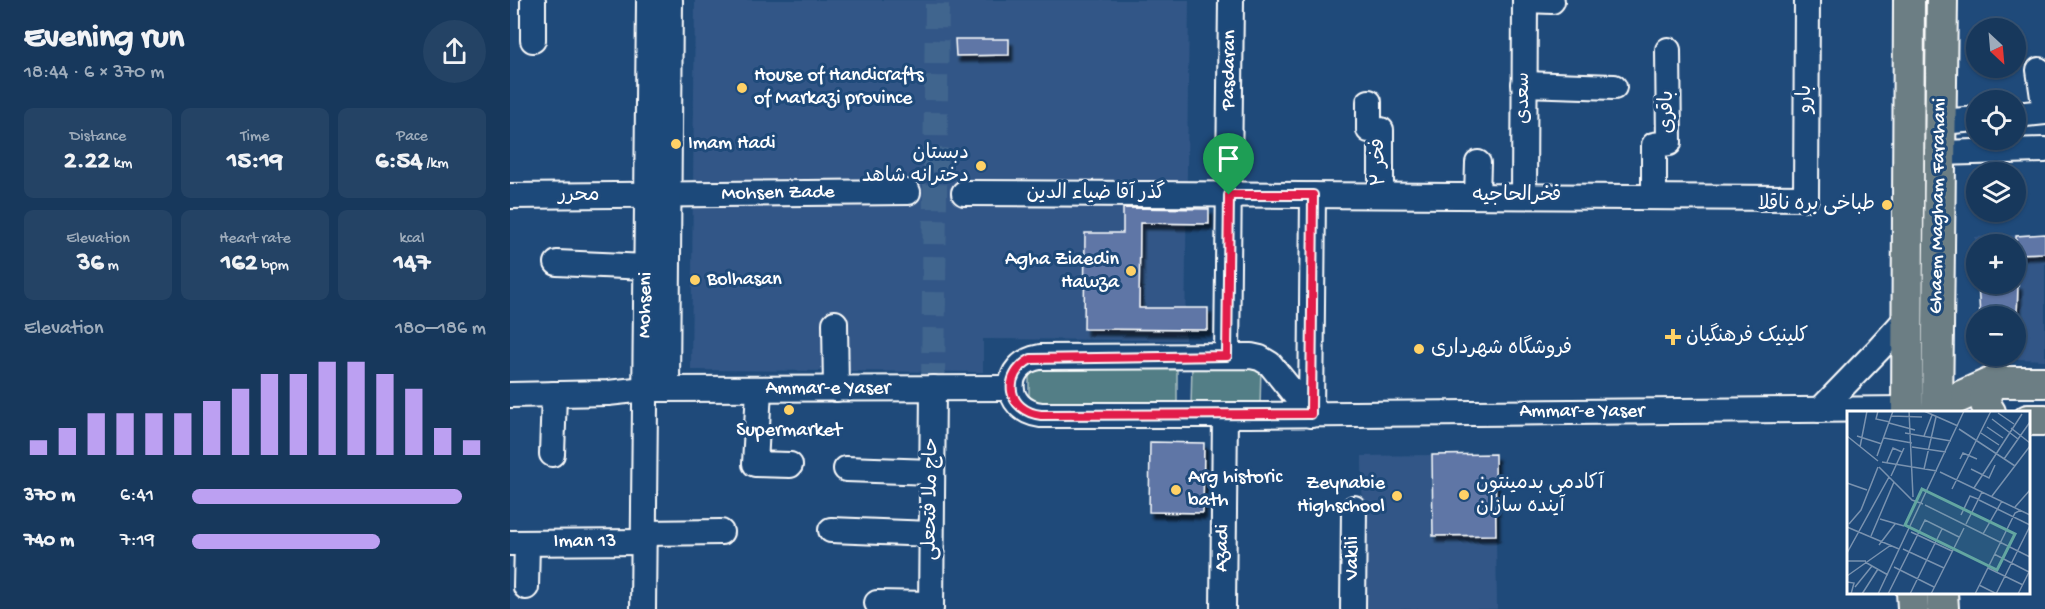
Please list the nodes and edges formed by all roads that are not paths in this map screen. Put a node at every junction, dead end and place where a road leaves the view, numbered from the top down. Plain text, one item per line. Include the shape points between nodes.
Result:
1 (532, 0) edge
2 (649, 0) edge
3 (660, 0) edge
4 (670, 0) edge
5 (1231, 0) edge
6 (1525, 0) edge
7 (1807, 0) edge
8 (1910, 0) edge
9 (1942, 0) edge
10 (1552, 1) edge
11 (533, 40) dead end
12 (1668, 50) dead end
13 (2039, 70) dead end
14 (1524, 84) junction
15 (1614, 87) dead end
16 (1369, 102) dead end
17 (2045, 112) edge
18 (2026, 114) edge
19 (1966, 120) edge
20 (1940, 123) junction
21 (2045, 150) edge
22 (1940, 153) junction
23 (1478, 163) dead end
24 (908, 192) dead end
25 (964, 193) dead end
26 (658, 195) junction
27 (1229, 195) junction
28 (1313, 195) junction
29 (1381, 195) junction
30 (510, 196) edge
31 (1477, 196) junction
32 (1524, 196) junction
33 (1654, 197) junction
34 (1806, 198) joint
35 (557, 263) dead end
36 (646, 267) junction
37 (1907, 318) junction
38 (835, 324) dead end
39 (1227, 356) junction
40 (1993, 382) junction
41 (2045, 382) edge
42 (759, 388) junction
43 (836, 388) junction
44 (933, 388) junction
45 (1011, 388) junction
46 (656, 389) junction
47 (554, 394) junction
48 (510, 395) edge
49 (1820, 410) junction
50 (1907, 411) edge
51 (1947, 411) edge
52 (1990, 411) edge
53 (1311, 414) junction
54 (1225, 416) junction
55 (552, 454) dead end
56 (790, 465) dead end
57 (846, 469) dead end
58 (932, 472) junction
59 (1354, 508) dead end
60 (831, 530) dead end
61 (721, 532) dead end
62 (931, 534) junction
63 (648, 536) junction
64 (518, 543) edge
65 (526, 587) dead end
66 (1942, 594) edge
67 (877, 603) dead end
68 (931, 606) edge
69 (643, 609) edge
70 (654, 609) edge
71 (1223, 609) edge
72 (1353, 609) edge
73 (1943, 609) edge

1 - 11 street
2 - 26 street, Mohseni
3 - 26 street, Mohseni
4 - 26 street
5 - 27 street, Pasdaran
6 - 10 street
6 - 14 street, سعدی
7 - 34 street, بارو
8 - 37 main road, Ghaem Magham Farahani
9 - 20 main road, Ghaem Magham Farahani
12 - 33 street, باقری via 1669,143 1654,145
13 - 17 street
14 - 15 street
14 - 32 street, سعدی
16 - 29 street, فخر ۲ via 1369,130 1381,130
17 - 18 street
19 - 20 street
20 - 22 main road, Ghaem Magham Farahani
21 - 22 street
22 - 51 main road, Ghaem Magham Farahani
23 - 31 street
24 - 26 street, Mohsen Zade
25 - 27 street, گذر آقا ضیاء الدین
26 - 30 street, محرر
26 - 36 street, Mohseni
26 - 46 street, Mohseni
27 - 28 street, فخرالحاجیه
27 - 39 street, Pasdaran
28 - 29 street, فخرالحاجیه
28 - 53 street
29 - 31 street, فخرالحاجیه
31 - 32 street, فخرالحاجیه
32 - 33 street, فخرالحاجیه
33 - 34 street, فخرالحاجیه
35 - 36 street
36 - 46 street, Mohseni
37 - 49 street
37 - 50 main road, Ghaem Magham Farahani
38 - 43 street
39 - 45 street via 1031,359 1017,370
39 - 53 street via 1251,356 1270,364
40 - 41 main road
40 - 51 main road
40 - 52 main road via 1985,392
42 - 43 street, Ammar-e Yaser
42 - 46 street, Ammar-e Yaser
42 - 56 street via 755,464
43 - 44 street, Ammar-e Yaser
44 - 45 street, Ammar-e Yaser
44 - 58 street, حاج ملا فتحعلی
45 - 54 street, Ammar-e Yaser via 1017,404 1032,414
46 - 47 street, Ammar-e Yaser
46 - 63 street, Mohseni
47 - 48 street, Ammar-e Yaser
47 - 55 street
49 - 50 street, Ammar-e Yaser
49 - 53 street, Ammar-e Yaser
50 - 51 main road
53 - 54 street, Ammar-e Yaser
54 - 71 street, Azadi
57 - 58 street
58 - 62 street, حاج ملا فتحعلی
59 - 72 street, Vakili
60 - 62 street
61 - 63 street, Iman 13
62 - 68 street, حاج ملا فتحعلی
63 - 64 street, Iman 13
63 - 69 street, Mohseni
63 - 70 street, Mohseni
64 - 65 street, Iman 13
66 - 73 main road
67 - 68 street

